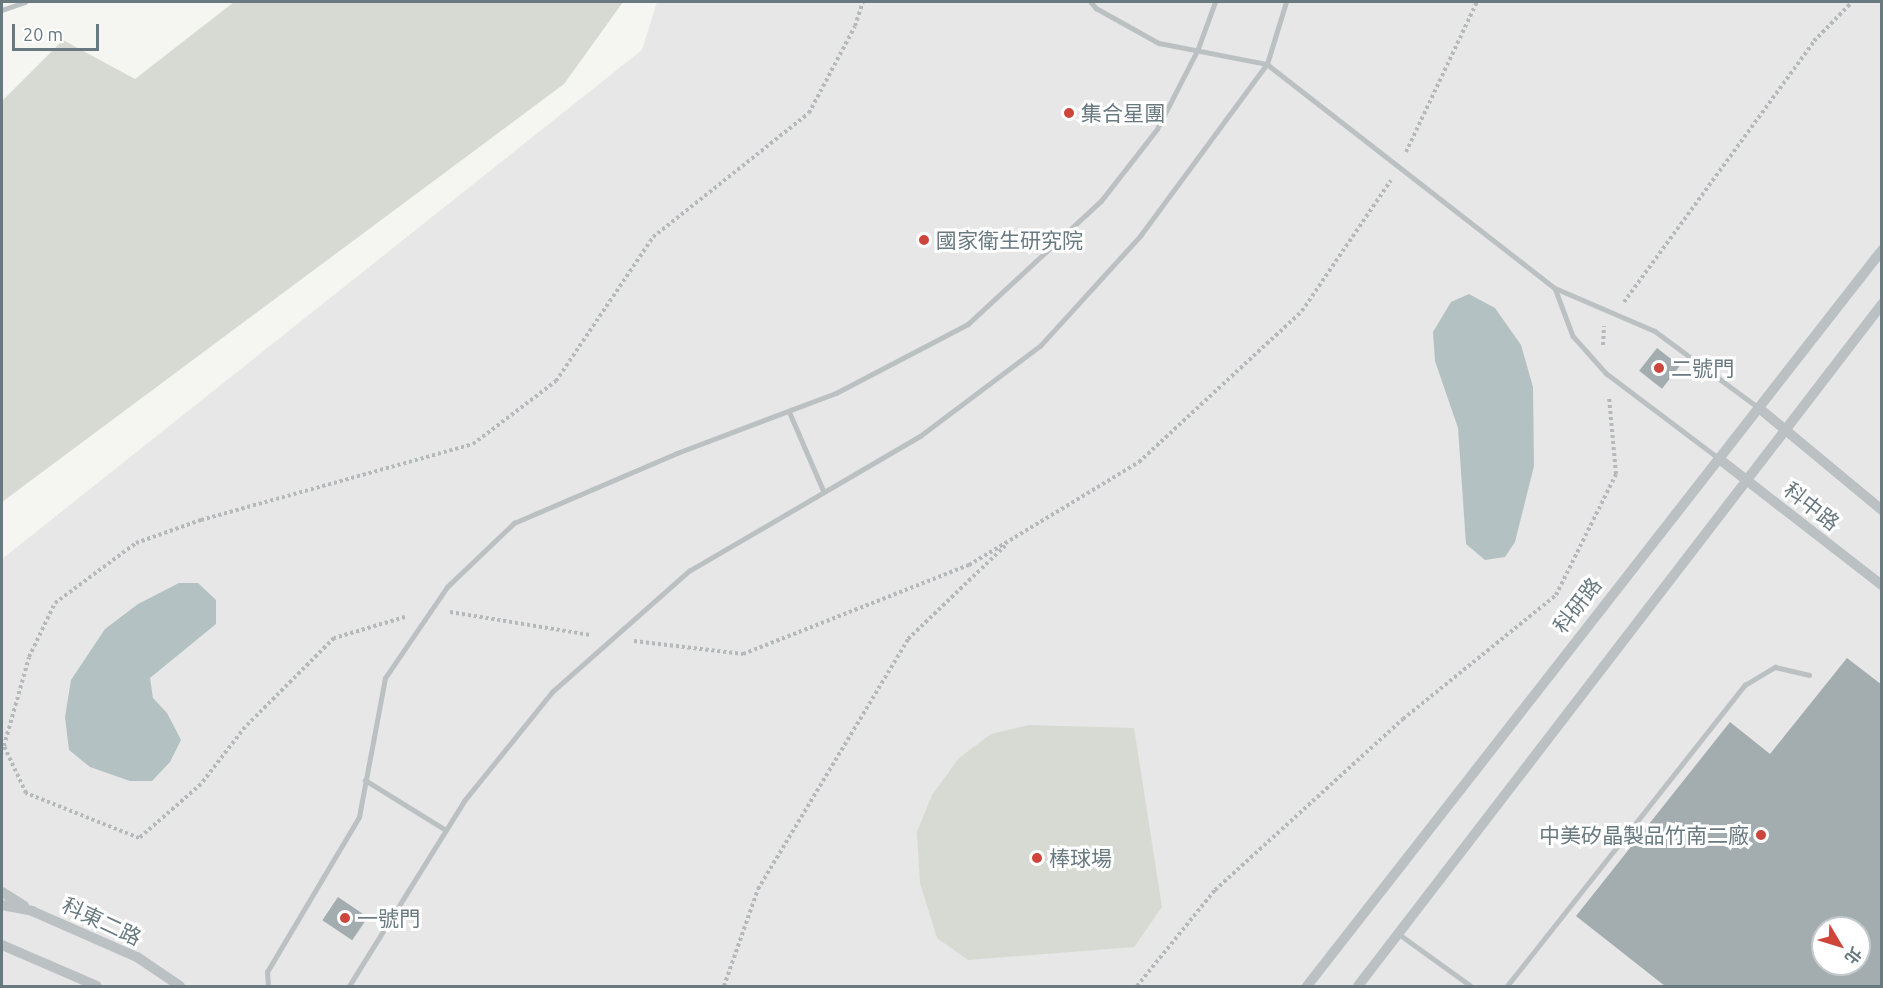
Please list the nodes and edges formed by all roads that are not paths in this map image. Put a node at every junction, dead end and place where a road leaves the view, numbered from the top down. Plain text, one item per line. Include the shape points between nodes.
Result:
1 (25, 2) edge
2 (1090, 2) edge
3 (1215, 2) edge
4 (1286, 2) edge
5 (2, 10) edge
6 (1197, 51) junction
7 (1267, 64) junction
8 (1881, 250) edge
9 (1555, 288) junction
10 (1881, 304) edge
11 (1759, 408) junction
12 (789, 411) junction
13 (1786, 427) junction
14 (1718, 458) junction
15 (1746, 479) junction
16 (824, 492) junction
17 (1881, 510) edge
18 (1881, 585) edge
19 (1809, 675) dead end
20 (365, 780) junction
21 (446, 830) junction
22 (2, 892) edge
23 (2, 905) edge
24 (32, 911) junction
25 (1398, 934) junction
26 (2, 946) edge
27 (97, 987) edge
28 (180, 987) edge
29 (268, 987) edge
30 (349, 987) edge
31 (1307, 987) edge
32 (1358, 987) edge
33 (1471, 987) edge
34 (1507, 987) edge

1 - 5 lane
2 - 6 lane via 1159,44
3 - 6 lane
4 - 7 lane
6 - 7 lane
6 - 12 lane via 1157,129 1101,201 977,316 836,393
7 - 9 lane
7 - 16 lane via 1140,236 1040,346 920,436
8 - 11 street, 科研路
9 - 11 lane via 1655,331
9 - 14 lane via 1573,336 1606,373
10 - 13 street
11 - 13 street, 科中路
11 - 14 street, 科研路
12 - 16 lane
12 - 20 lane via 677,453 514,523 447,587 385,678
13 - 15 street
13 - 17 street, 科中路
14 - 15 street, 科中路
14 - 31 street, 科研路
15 - 18 street, 科中路
15 - 25 street
16 - 21 lane via 689,571 552,692 464,801
19 - 34 lane via 1775,668 1745,685
20 - 21 lane
20 - 29 lane via 359,817 267,972
21 - 30 lane
22 - 24 street
23 - 24 street, 科東二路
24 - 28 street, 科東二路 via 136,957
25 - 32 street
25 - 33 lane
26 - 27 street via 15,948

